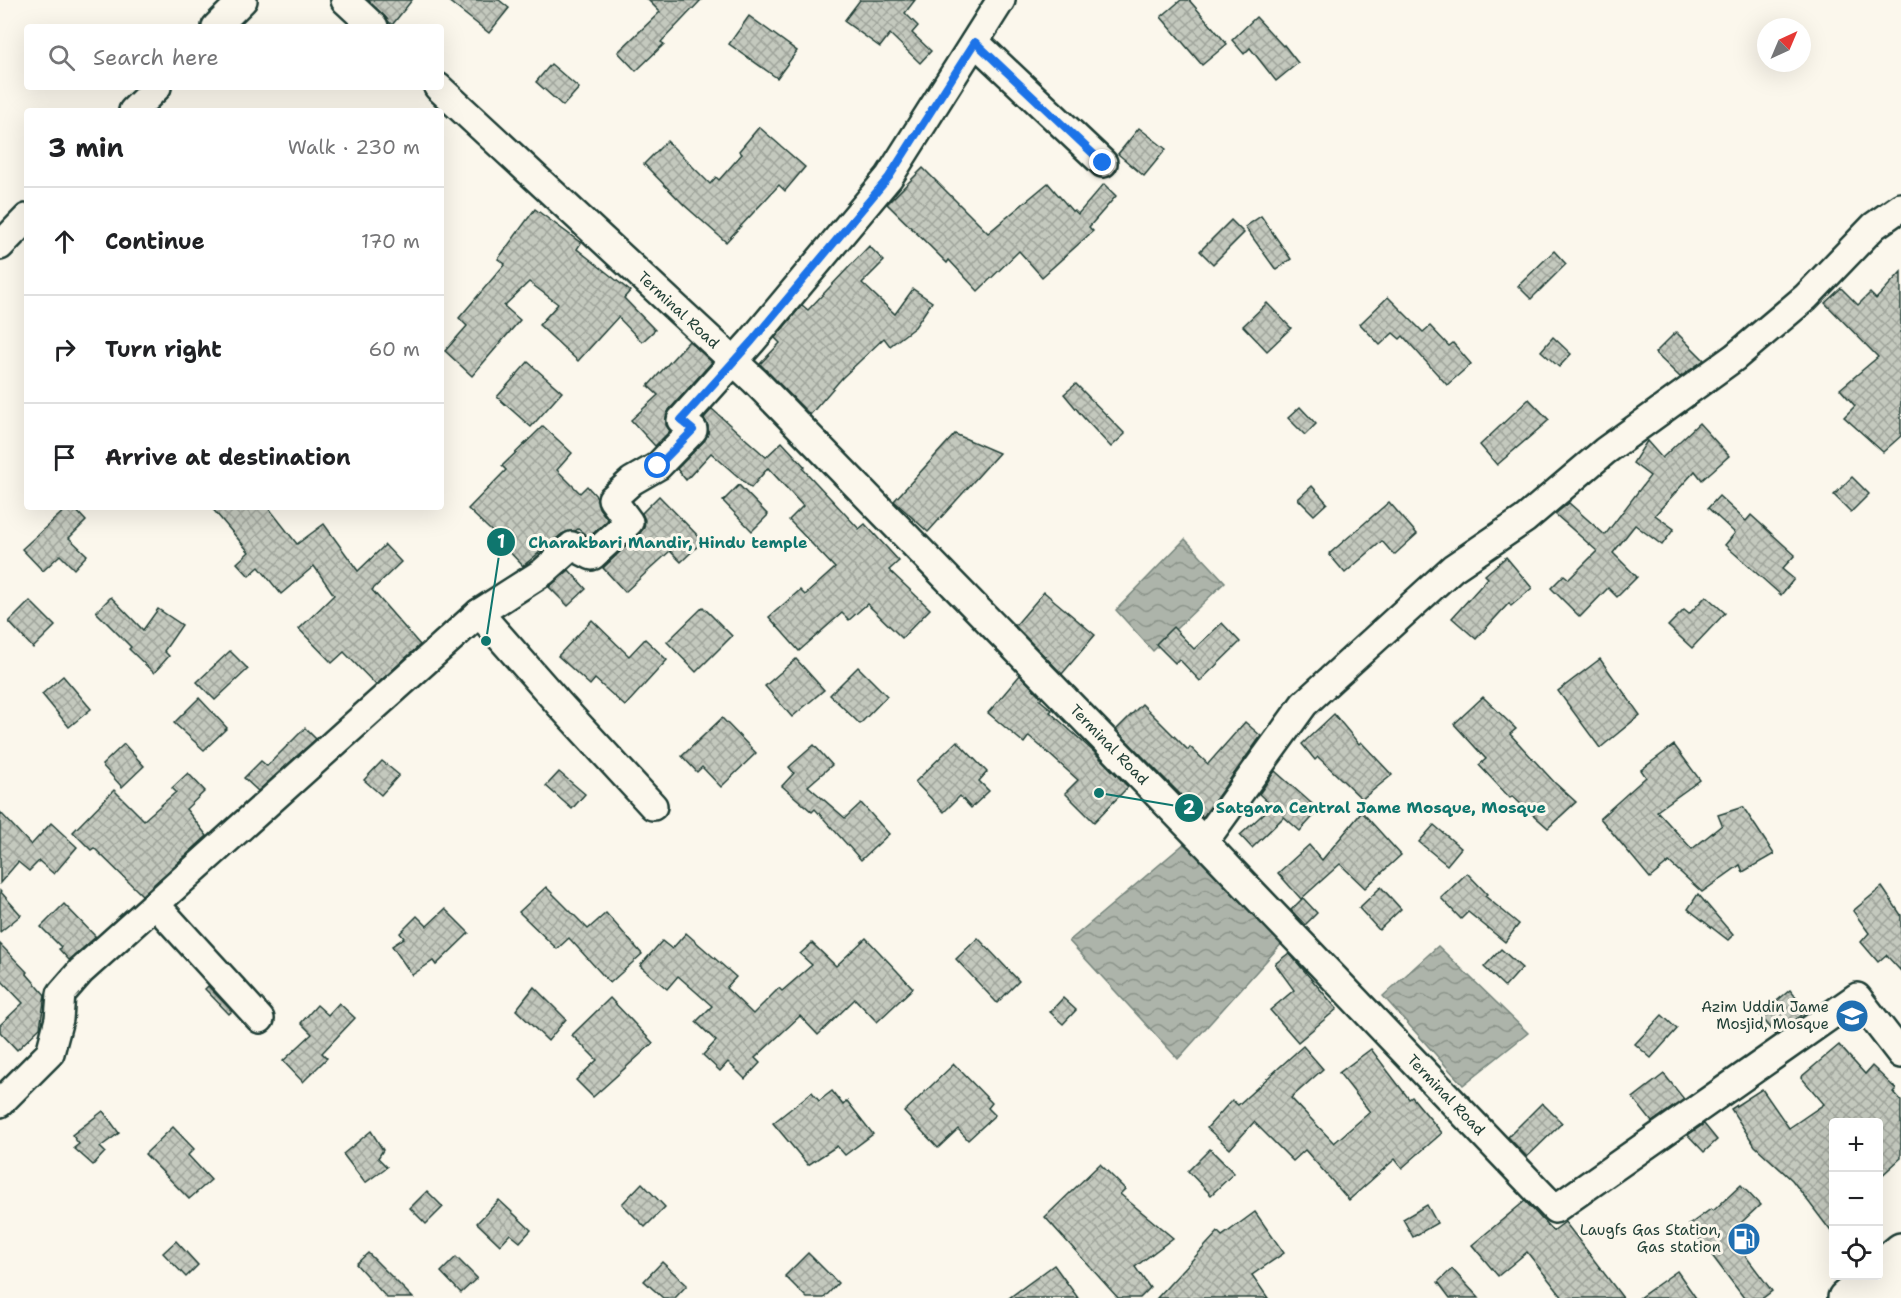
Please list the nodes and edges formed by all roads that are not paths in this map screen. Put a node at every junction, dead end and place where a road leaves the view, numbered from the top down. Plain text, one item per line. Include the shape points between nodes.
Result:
1 (243, 0) edge
2 (345, 0) edge
3 (1001, 0) edge
4 (219, 24) edge
5 (371, 24) edge
6 (975, 42) junction
7 (154, 90) edge
8 (441, 90) edge
9 (136, 108) edge
10 (1103, 163) dead end
11 (1901, 207) edge
12 (24, 221) edge
13 (0, 246) edge
14 (735, 362) junction
15 (479, 613) junction
16 (653, 806) dead end
17 (1204, 842) junction
18 (155, 904) junction
19 (260, 1019) dead end
20 (1901, 1054) edge
21 (0, 1103) edge
22 (1901, 1250) edge
23 (1883, 1265) edge
24 (1865, 1280) edge
25 (1901, 1284) edge
26 (1845, 1298) edge
27 (1884, 1298) edge

1 - 4 street
2 - 5 street
3 - 6 street
6 - 10 street
6 - 14 street via 889,177
7 - 9 street
8 - 14 street, Terminal Road
11 - 17 street via 1874,226 1806,297 1735,357 1605,451 1525,519 1453,568 1409,608 1304,704
12 - 13 street
14 - 15 street via 681,420 693,430 658,466 612,499 629,522 592,556 572,546 543,572
14 - 17 street, Terminal Road
15 - 16 street
15 - 18 street
17 - 20 street, Terminal Road via 1554,1209 1857,996
18 - 19 street
18 - 21 street via 61,994 50,1053
22 - 23 highway
24 - 26 highway
25 - 27 highway

